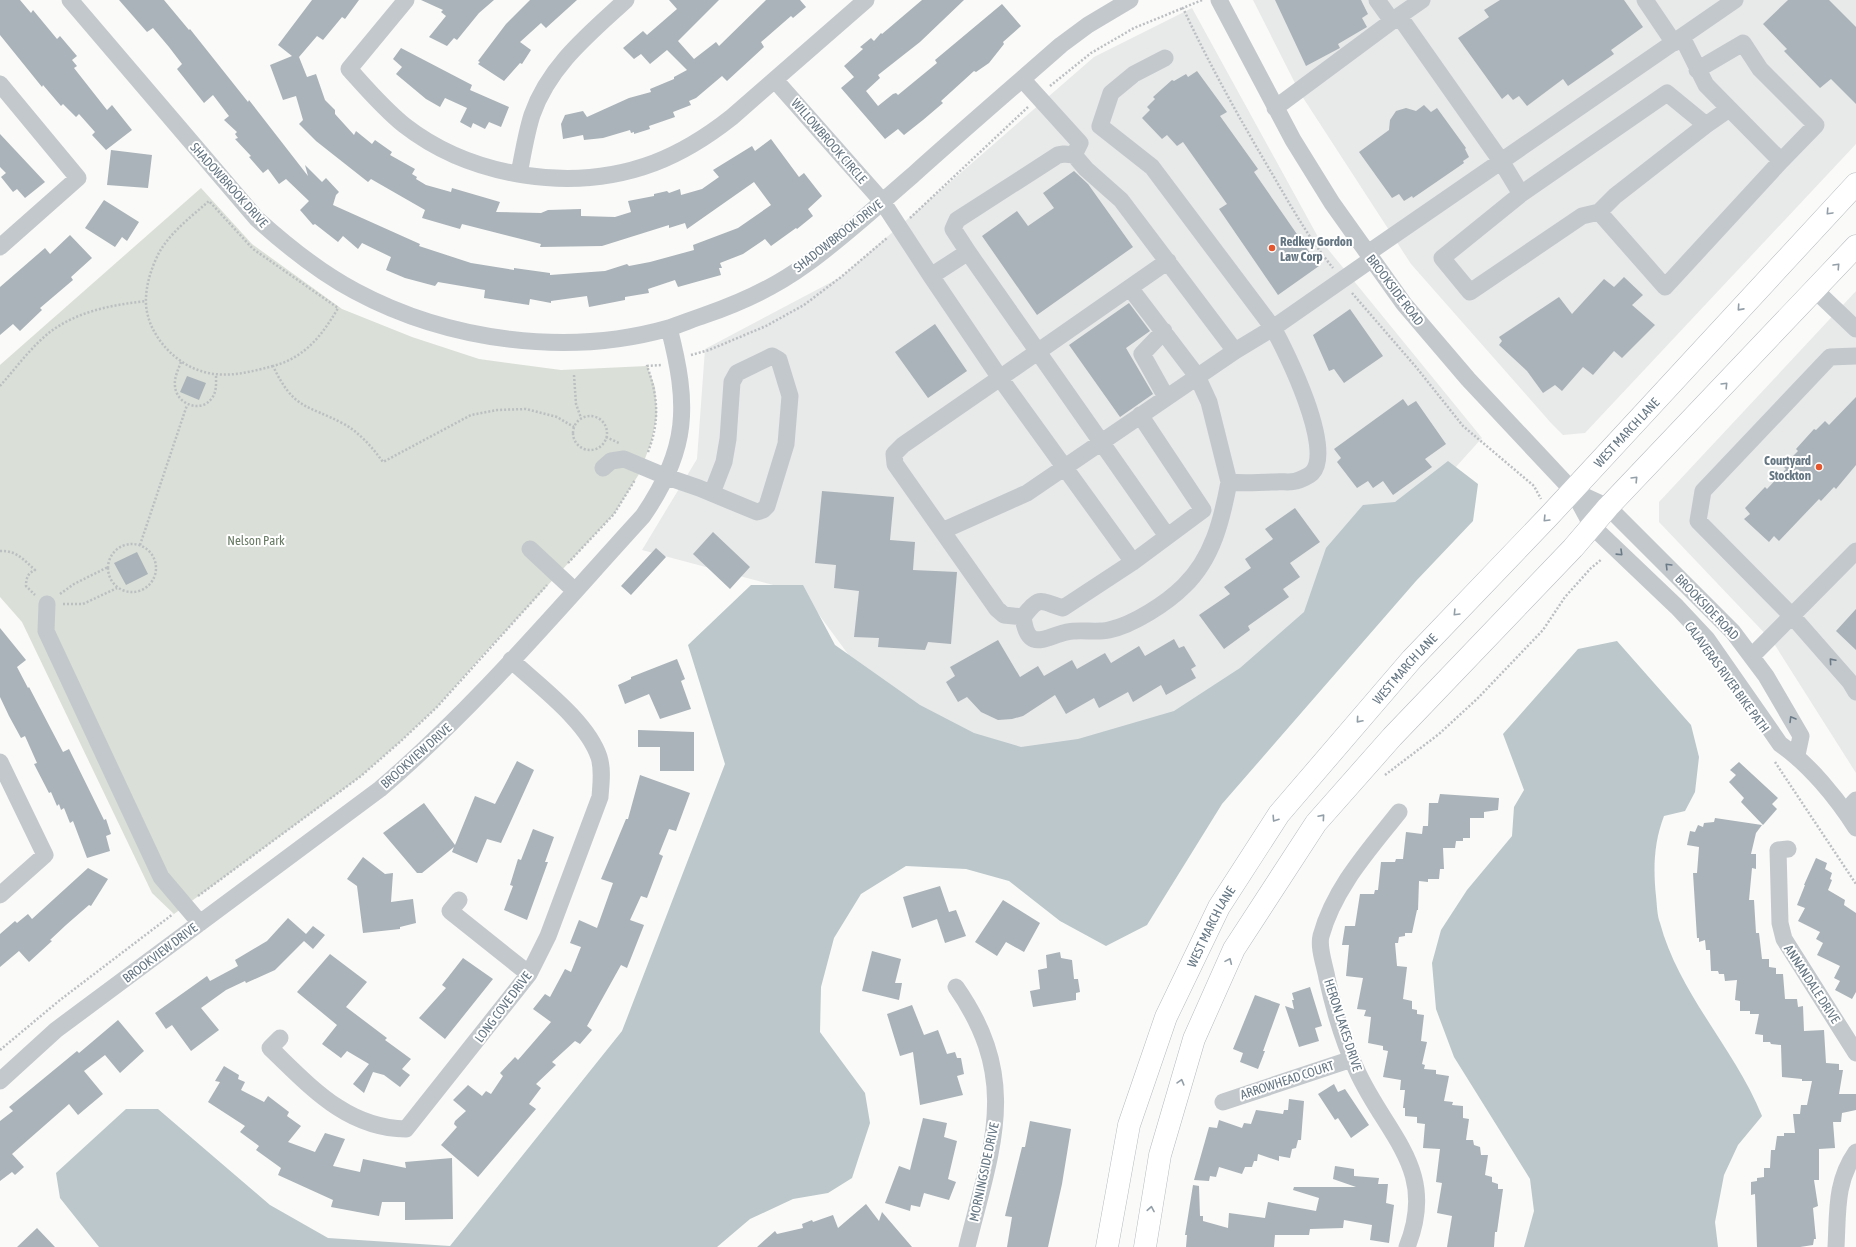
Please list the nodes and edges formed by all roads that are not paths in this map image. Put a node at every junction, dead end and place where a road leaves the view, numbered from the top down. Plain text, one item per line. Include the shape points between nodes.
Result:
1 (70, 0) edge
2 (406, 0) edge
3 (626, 0) edge
4 (866, 0) edge
5 (1130, 0) edge
6 (1219, 0) edge
7 (1377, 0) edge
8 (1422, 0) edge
9 (1644, 0) edge
10 (1736, 0) edge
11 (1396, 19) junction
12 (1678, 40) junction
13 (1165, 58) dead end
14 (1697, 70) junction
15 (1022, 79) junction
16 (775, 80) junction
17 (0, 84) edge
18 (1275, 108) junction
19 (1730, 109) junction
20 (1706, 125) junction
21 (1100, 126) junction
22 (1077, 149) junction
23 (1781, 161) junction
24 (1501, 162) junction
25 (519, 174) junction
26 (1856, 184) edge
27 (1521, 194) junction
28 (882, 202) junction
29 (1599, 212) junction
30 (1856, 246) edge
31 (0, 247) edge
32 (968, 252) junction
33 (1370, 256) junction
34 (1168, 261) junction
35 (930, 276) junction
36 (1130, 288) junction
37 (1815, 290) junction
38 (669, 328) junction
39 (1273, 328) junction
40 (1856, 329) edge
41 (1164, 331) junction
42 (1235, 351) junction
43 (1038, 353) junction
44 (1856, 356) edge
45 (1197, 376) junction
46 (1000, 378) junction
47 (1166, 397) junction
48 (1140, 415) junction
49 (1100, 442) junction
50 (1065, 467) junction
51 (603, 468) dead end
52 (667, 477) junction
53 (1229, 482) junction
54 (1573, 490) junction
55 (712, 493) junction
56 (1225, 505) junction
57 (1608, 507) junction
58 (1203, 510) junction
59 (1592, 526) junction
60 (942, 531) junction
61 (1167, 536) junction
62 (530, 549) dead end
63 (1856, 551) edge
64 (1133, 562) junction
65 (575, 591) junction
66 (47, 604) road end
67 (1063, 608) junction
68 (1023, 617) junction
69 (1793, 617) junction
70 (1059, 635) junction
71 (1752, 656) junction
72 (511, 660) junction
73 (1856, 692) edge
74 (1797, 755) junction
75 (0, 762) edge
76 (1851, 806) edge
77 (1399, 812) dead end
78 (1856, 828) edge
79 (1788, 849) dead end
80 (0, 895) edge
81 (459, 900) dead end
82 (200, 923) junction
83 (529, 974) junction
84 (956, 987) dead end
85 (280, 1038) dead end
86 (1856, 1053) edge
87 (1352, 1059) junction
88 (0, 1081) edge
89 (1223, 1102) dead end
90 (1856, 1152) edge
91 (968, 1247) edge
92 (1107, 1247) edge
93 (1145, 1247) edge
94 (1407, 1247) edge
95 (1836, 1247) edge

1 - 38 street, SHADOWBROOK DRIVE via 257,219 314,266 355,291 429,322 467,332 537,342 578,342
2 - 25 street via 349,68 379,103 432,143 490,168
3 - 25 street via 576,46 557,68 533,113
4 - 16 street
5 - 15 street, SHADOWBROOK DRIVE via 1066,41
6 - 18 street, BROOKSIDE ROAD
7 - 11 street
8 - 11 street
9 - 12 street
10 - 12 street
11 - 18 street
11 - 24 street
12 - 14 street
12 - 24 street
13 - 21 street via 1134,74 1111,93
14 - 19 street via 1706,85
14 - 23 street via 1743,43 1760,69 1816,125
15 - 22 street via 1039,97
15 - 28 street, SHADOWBROOK DRIVE
16 - 25 street via 712,133 654,163 599,177 570,179
16 - 28 street, WILLOWBROOK CIRCLE
17 - 31 street via 78,178
18 - 33 street, BROOKSIDE ROAD via 1332,203
19 - 20 street
19 - 23 street
20 - 27 street via 1667,94
20 - 29 street via 1615,196
21 - 22 street
21 - 39 street via 1152,167
22 - 32 street via 1058,155 957,220 953,230
22 - 34 street via 1086,169 1121,200
23 - 29 street via 1665,287
24 - 27 street
24 - 33 street
26 -> 54 main road, WEST MARCH LANE
27 - 29 street via 1442,258 1470,292 1582,216
28 - 35 street, WILLOWBROOK CIRCLE
28 - 38 street, SHADOWBROOK DRIVE via 804,265 767,288 730,306
37 -> 30 main road
32 - 35 street
32 - 43 street
33 - 39 street
33 - 54 street, BROOKSIDE ROAD via 1435,342
34 - 36 street
34 - 42 street
35 - 46 street, WILLOWBROOK CIRCLE
36 - 41 street
36 - 43 street
37 - 40 street
57 -> 37 main road
38 - 52 street, BROOKVIEW DRIVE via 682,390 682,420 678,445
39 - 42 street
39 - 53 street via 1305,393 1319,458 1313,472 1295,482
41 - 45 street
41 - 47 street via 1142,354
42 - 45 street
43 - 46 street
43 - 49 street
44 - 69 street via 1830,357 1703,490 1698,521
45 - 47 street
45 - 53 street via 1209,402
46 - 50 street, WILLOWBROOK CIRCLE
46 - 60 street via 903,445 894,454 896,464
47 - 48 street
48 - 49 street
48 - 58 street
49 - 50 street
49 - 61 street
50 - 60 street via 1027,493
50 - 64 street, WILLOWBROOK CIRCLE
51 - 52 street via 611,461 624,459
52 - 55 street
52 - 65 street, BROOKVIEW DRIVE via 643,516
53 - 56 street
54 - 57 street, BROOKSIDE ROAD
54 - 59 street, BROOKSIDE ROAD
54 -> 92 main road, WEST MARCH LANE via 1412,658 1278,814 1219,907 1166,1017 1129,1125
55 - 55 street via 756,512 767,506 786,444 790,396 779,360 772,356 737,373 732,382 724,462
56 - 58 street
56 - 70 street via 1209,553 1185,586 1148,614 1109,630 1067,632
57 - 59 main road
71 -> 57 street, BROOKSIDE ROAD via 1717,615
58 - 61 street
59 -> 74 street, BROOKSIDE ROAD via 1707,639 1780,744
93 -> 59 main road via 1160,1156 1194,1039 1234,949 1316,823 1392,737
60 - 68 street via 997,609 1004,615
61 - 64 street
62 - 65 street
63 - 69 street
64 - 67 street
65 - 72 street, BROOKVIEW DRIVE
66 - 82 street via 46,631 161,877
67 - 68 street via 1044,601 1034,603
67 - 70 street
68 - 70 street via 1025,630 1032,638 1043,641
69 - 71 street
73 -> 69 street
74 -> 71 street, BROOKSIDE ROAD via 1801,736
72 - 82 street, BROOKVIEW DRIVE via 418,757 380,789
72 - 83 street, LONG COVE DRIVE via 584,728 594,744 602,776 600,796 548,936
74 - 76 street, BROOKSIDE ROAD
75 - 80 street via 45,856
76 - 78 street, BROOKSIDE ROAD
77 - 87 street, HERON LAKES DRIVE via 1345,883 1320,938 1329,987
79 - 86 street, ANNANDALE DRIVE via 1778,850 1780,923 1784,939
81 - 83 street via 450,911
82 - 88 street, BROOKVIEW DRIVE via 56,1030
83 - 85 street, LONG COVE DRIVE via 406,1129 376,1125 339,1109 321,1096 270,1048
84 - 91 street, MORNINGSIDE DRIVE via 982,1030 995,1079 996,1104 992,1143
87 - 89 street, ARROWHEAD COURT
87 - 94 street, HERON LAKES DRIVE via 1358,1074 1407,1157 1412,1172 1416,1186 1417,1214
90 - 95 street via 1843,1175 1839,1191

